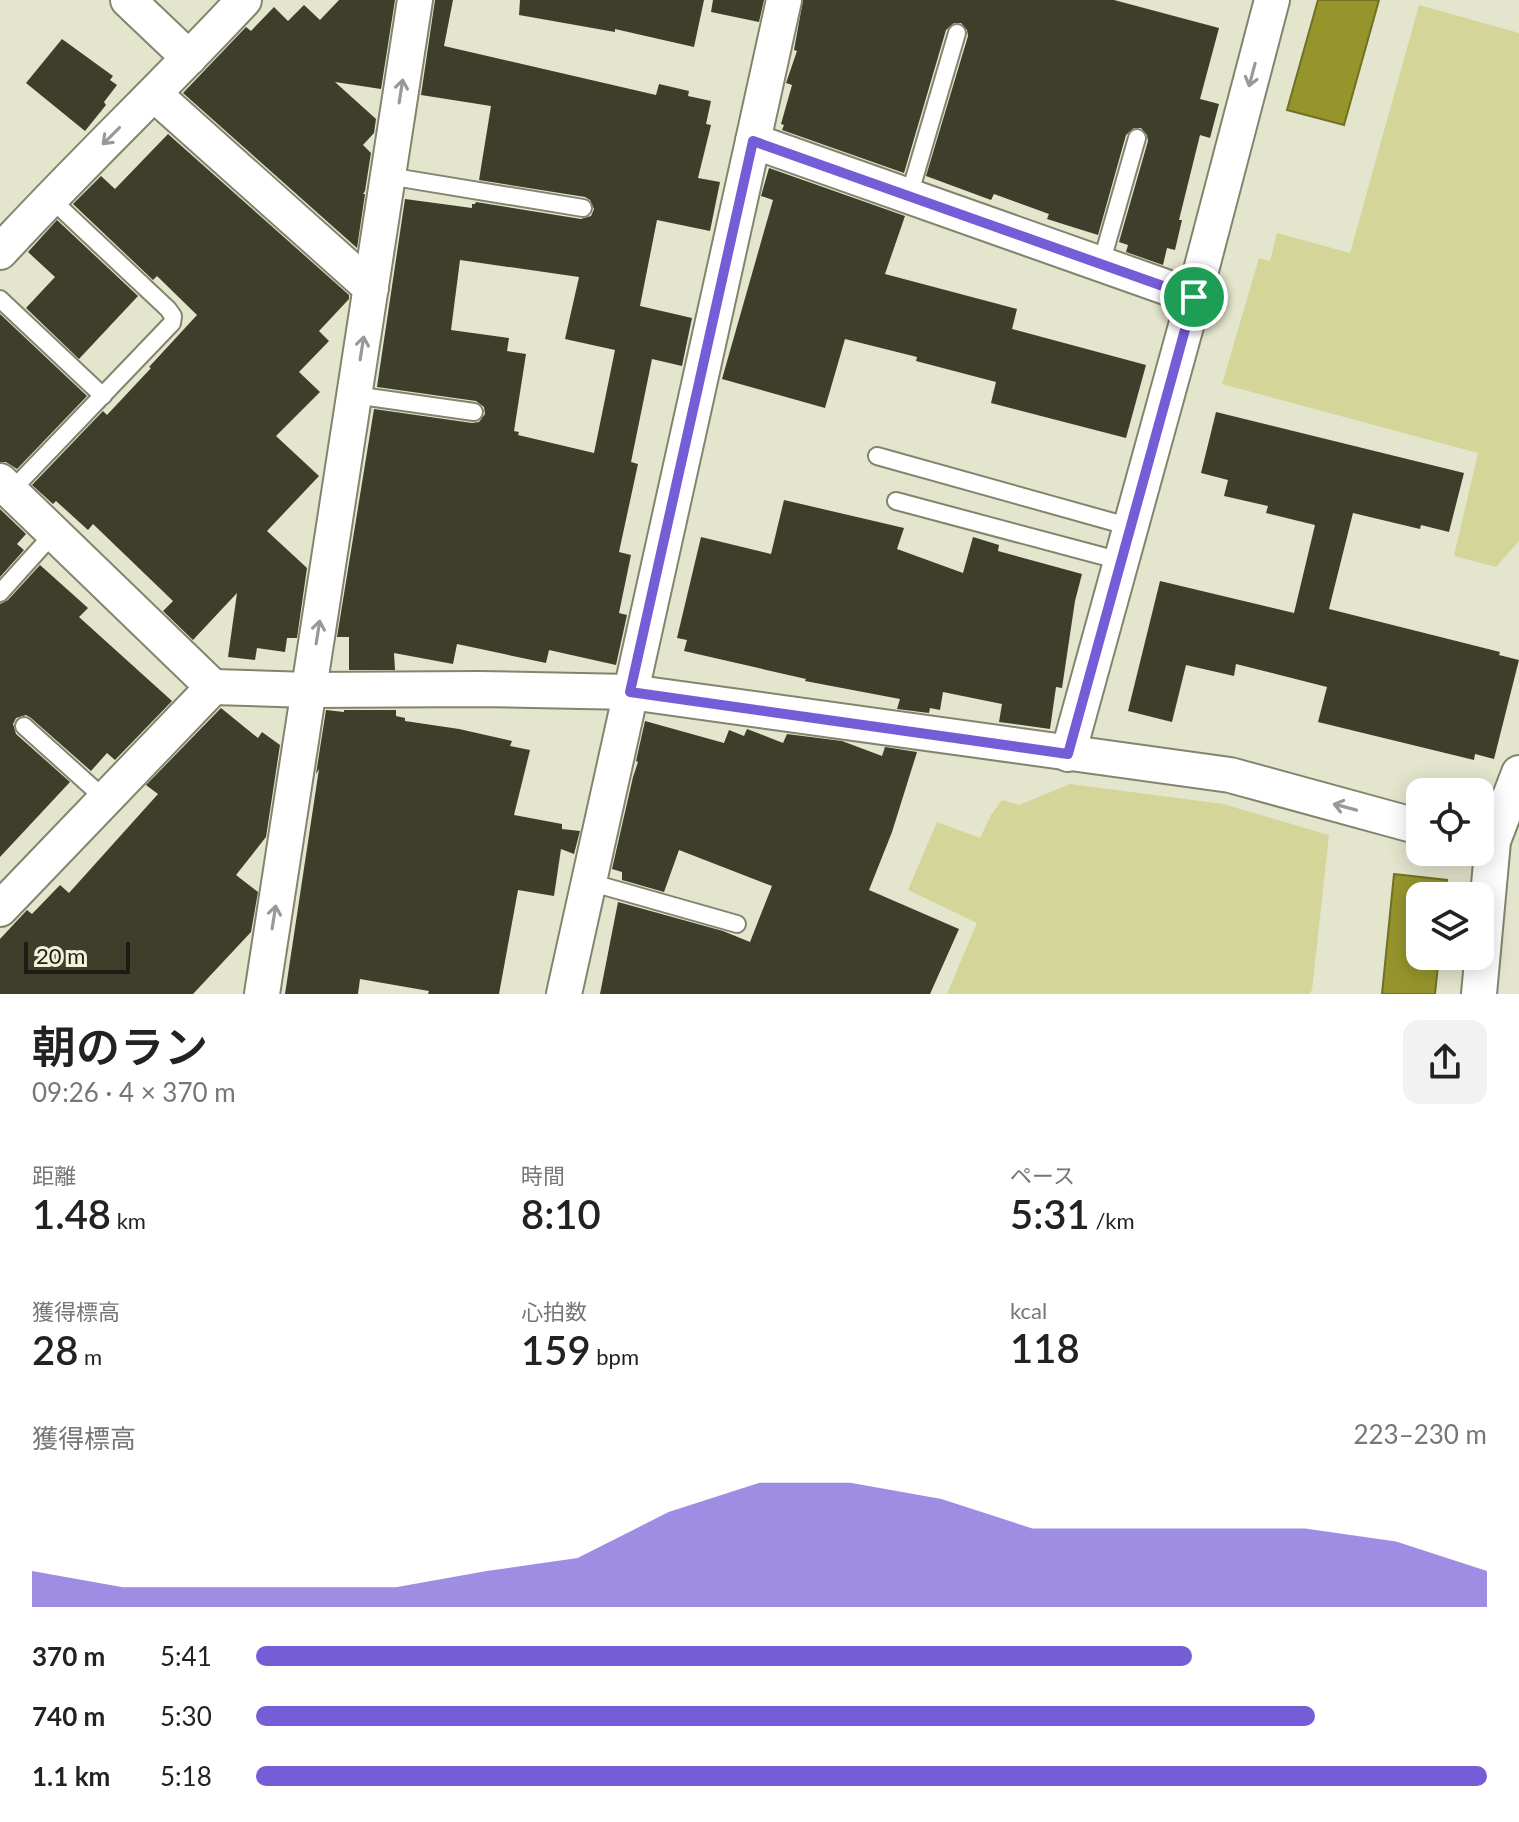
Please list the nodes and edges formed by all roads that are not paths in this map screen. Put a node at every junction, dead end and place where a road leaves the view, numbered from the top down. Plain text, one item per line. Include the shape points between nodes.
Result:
1 (128, 0) edge
2 (244, 0) edge
3 (415, 0) edge
4 (784, 0) edge
5 (1272, 0) edge
6 (957, 33) dead end
7 (189, 58) junction
8 (154, 94) junction
9 (1137, 138) dead end
10 (753, 141) junction
11 (388, 176) junction
12 (909, 196) junction
13 (50, 198) junction
14 (583, 208) dead end
15 (0, 252) edge
16 (1101, 264) junction
17 (371, 288) junction
18 (1194, 297) junction
19 (0, 299) edge
20 (354, 395) junction
21 (103, 396) junction
22 (474, 412) dead end
23 (877, 456) dead end
24 (6, 486) edge
25 (896, 501) dead end
26 (1131, 527) junction
27 (54, 533) junction
28 (1121, 561) junction
29 (0, 593) edge
30 (213, 687) junction
31 (309, 690) junction
32 (630, 692) junction
33 (24, 726) dead end
34 (1068, 754) junction
35 (1519, 773) edge
36 (105, 799) junction
37 (1406, 823) edge
38 (1497, 839) edge
39 (589, 882) junction
40 (0, 909) edge
41 (737, 924) dead end
42 (262, 994) edge
43 (564, 994) edge
44 (1479, 994) edge

1 - 7 street
2 - 7 street
11 -> 3 street
4 - 10 street
5 -> 18 street
6 - 12 lane
7 - 8 street
8 -> 13 street
8 - 17 street
9 - 16 lane
10 - 12 street
10 - 32 street
11 - 14 lane
11 - 17 street
12 - 16 street
13 - 15 street
13 - 21 lane via 173,316
16 - 18 street
20 -> 17 street
18 - 26 street
19 - 21 lane
20 - 22 lane
31 -> 20 street
21 - 24 lane
23 - 26 lane
24 - 27 street
25 - 28 lane
26 - 28 street
27 - 29 lane
27 - 30 street
28 - 34 street
30 - 31 street
30 - 36 street
31 - 32 street
42 -> 31 street
32 - 34 street
32 - 39 street
33 - 36 lane
37 -> 34 street via 1230,775
35 - 38 street
36 - 40 street
38 - 44 street
39 - 41 lane
39 - 43 street

